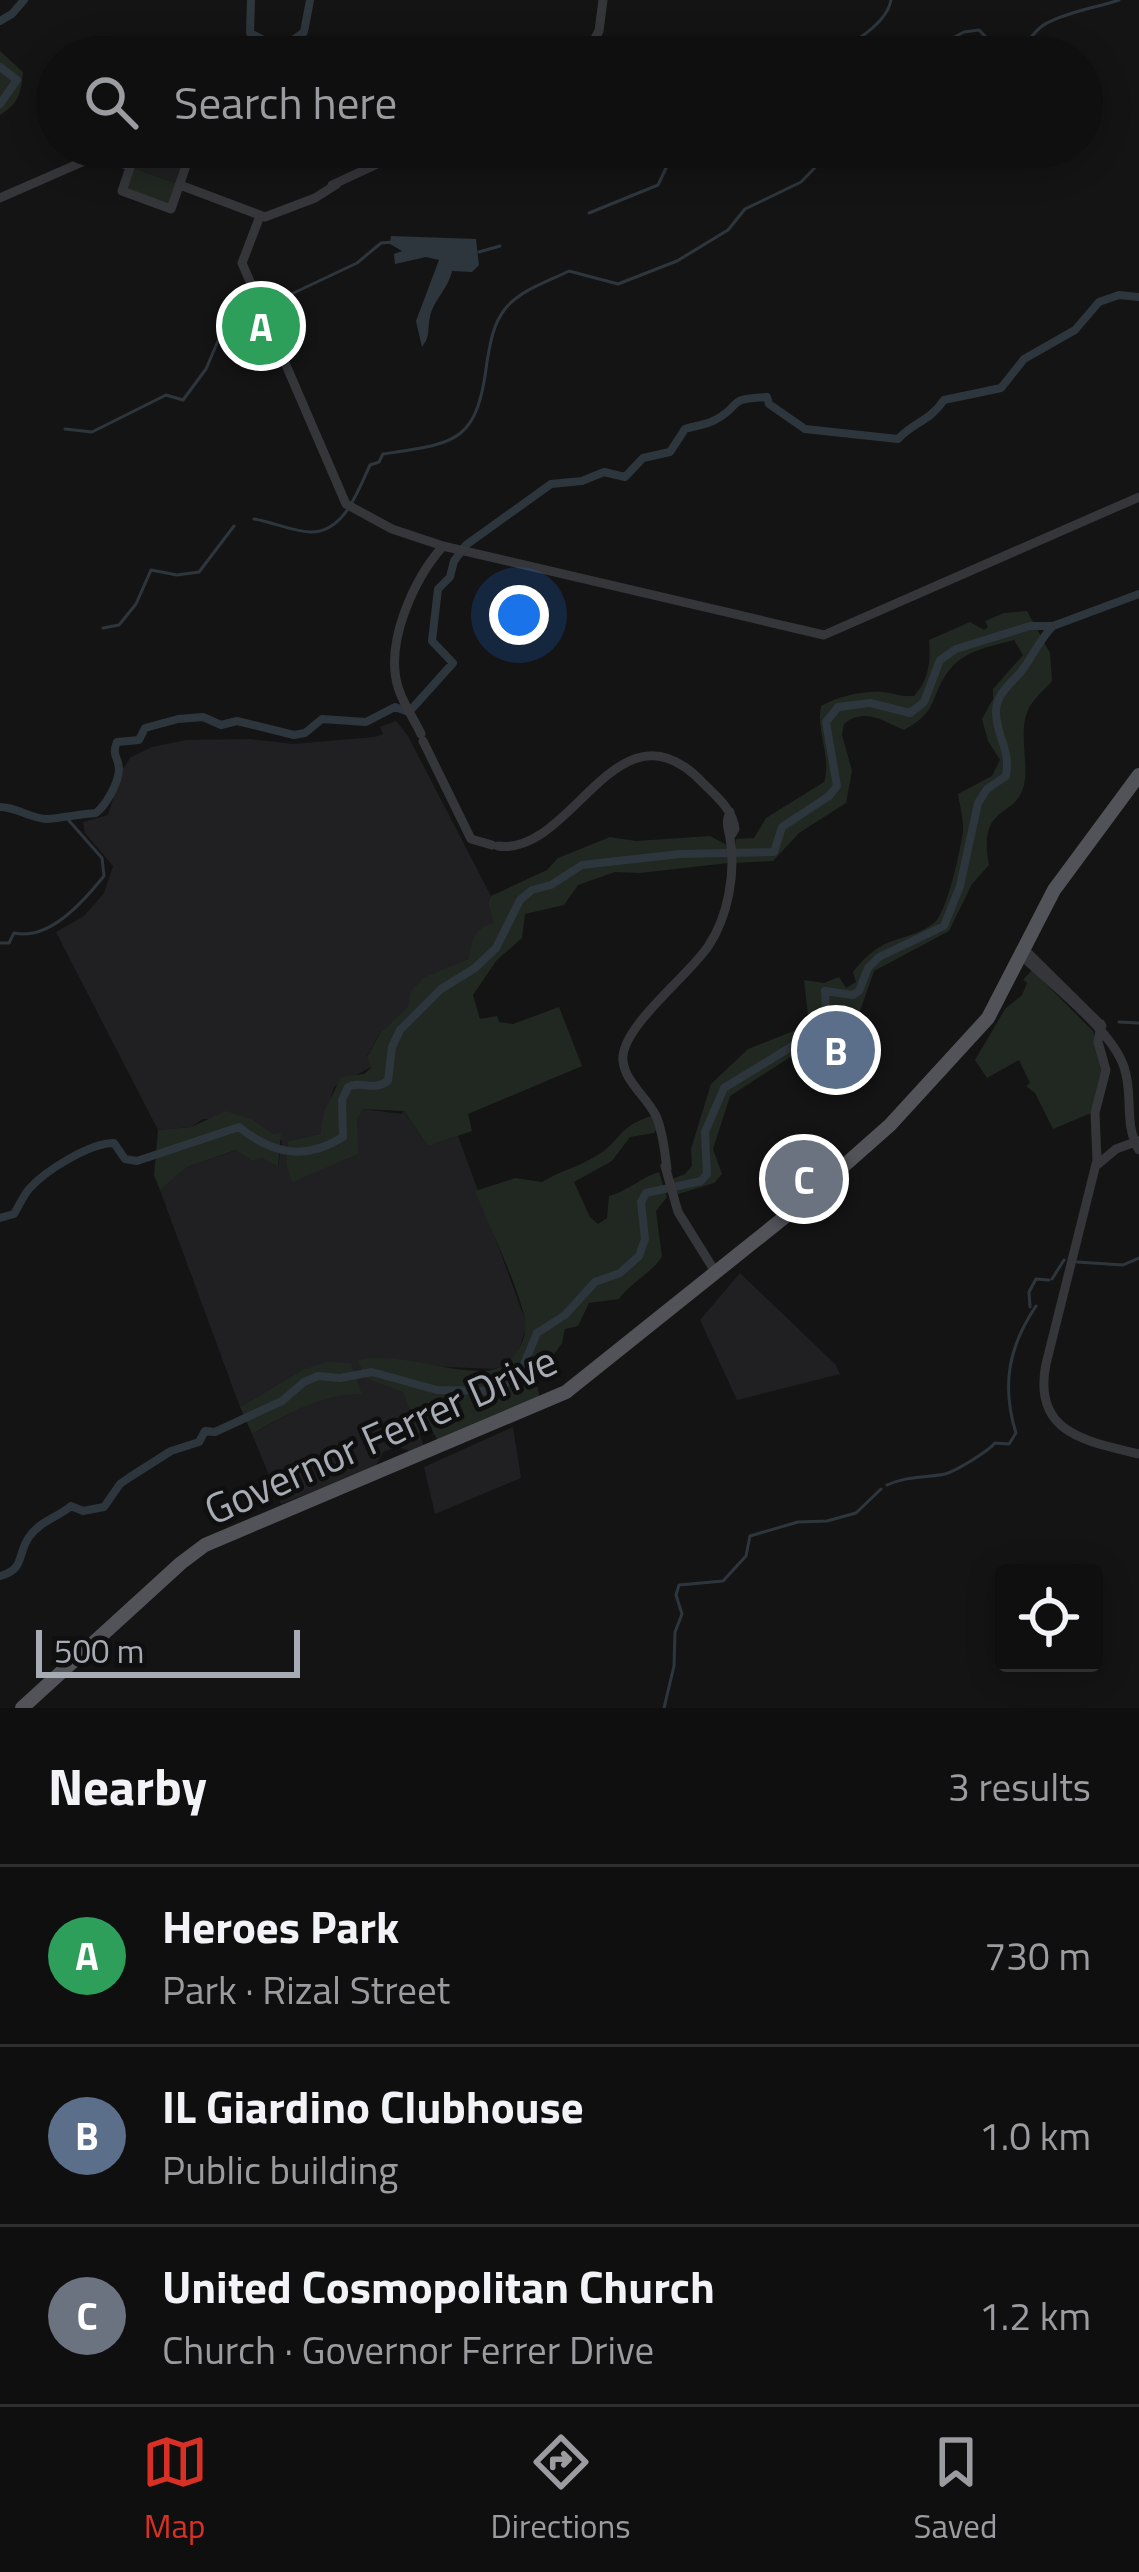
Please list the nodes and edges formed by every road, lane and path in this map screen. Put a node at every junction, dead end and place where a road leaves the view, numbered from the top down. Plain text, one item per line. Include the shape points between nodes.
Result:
1 (603, 0) edge
2 (596, 36) edge
3 (70, 168) edge
4 (129, 168) edge
5 (185, 168) edge
6 (370, 168) edge
7 (179, 185) junction
8 (0, 198) edge
9 (260, 216) junction
10 (1139, 497) edge
11 (443, 546) junction
12 (1139, 775) edge
13 (1024, 953) junction
14 (1100, 1028) junction
15 (1138, 1144) edge
16 (1094, 1169) junction
17 (721, 1265) junction
18 (1139, 1454) edge
19 (22, 1708) edge

1 - 2 street
3 - 8 street
4 - 7 street via 122,191 170,209
5 - 7 street
6 - 9 street
7 - 9 street
9 - 11 street via 242,263 349,507
10 - 11 street via 824,635
11 - 17 street via 415,584 394,658 398,688 471,839 495,846 535,840 637,758 674,761 730,812 727,902 712,941 622,1055 657,1117 671,1196
12 - 13 main road, Governor Ferrer Drive via 1054,890
13 - 14 street
13 - 17 main road, Governor Ferrer Drive via 988,1018 890,1125
14 - 15 street via 1124,1066 1128,1126
14 - 16 street via 1106,1070
15 - 16 street
16 - 18 street via 1044,1390 1068,1432
17 - 19 main road, Governor Ferrer Drive via 566,1392 205,1545

